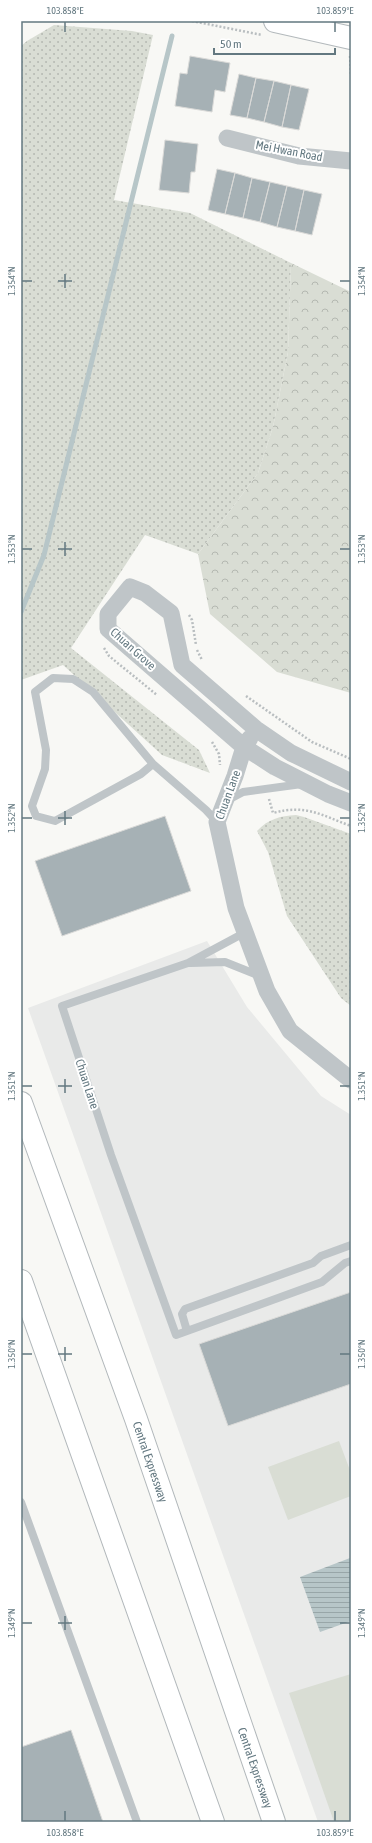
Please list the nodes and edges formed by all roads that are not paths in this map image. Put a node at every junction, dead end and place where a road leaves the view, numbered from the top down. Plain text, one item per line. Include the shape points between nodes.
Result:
1 (275, 21) edge
2 (350, 45) edge
3 (227, 138) dead end
4 (351, 162) edge
5 (256, 729) junction
6 (244, 747) junction
7 (153, 764) junction
8 (351, 782) edge
9 (309, 783) junction
10 (225, 801) junction
11 (351, 803) edge
12 (217, 822) junction
13 (244, 933) junction
14 (188, 963) junction
15 (262, 977) junction
16 (351, 1080) edge
17 (21, 1103) edge
18 (351, 1245) edge
19 (351, 1261) edge
20 (21, 1281) edge
21 (187, 1331) junction
22 (21, 1502) edge
23 (137, 1822) edge
24 (213, 1822) edge
25 (274, 1822) edge

1 - 2 main road
3 - 4 street, Mei Hwan Road via 299,156
5 - 6 street, Chuan Lane
5 - 6 street, Chuan Grove via 182,665 171,613 145,593 130,587 108,614 108,629
5 - 8 street, Chuan Grove via 291,753
6 - 9 street, Chuan Grove
6 - 10 street, Chuan Lane
7 - 7 lane via 94,692 73,679 53,678 35,692 46,750 45,769 32,806 36,816 55,822 141,774
7 - 12 lane
9 - 10 lane via 243,792
9 - 11 street, Chuan Grove
10 - 12 street, Chuan Lane
12 - 13 street, Chuan Lane
13 - 14 lane, Chuan Lane
13 - 15 street, Chuan Lane
14 - 15 lane via 225,962
14 - 21 lane, Chuan Lane via 62,1006 111,1155 176,1335
15 - 16 street, Chuan Lane via 290,1031
17 - 25 main road, Central Expressway via 136,1419
18 - 21 lane via 321,1256 313,1263 185,1309 182,1314
19 - 21 lane via 322,1282
20 - 24 main road
22 - 23 lane

